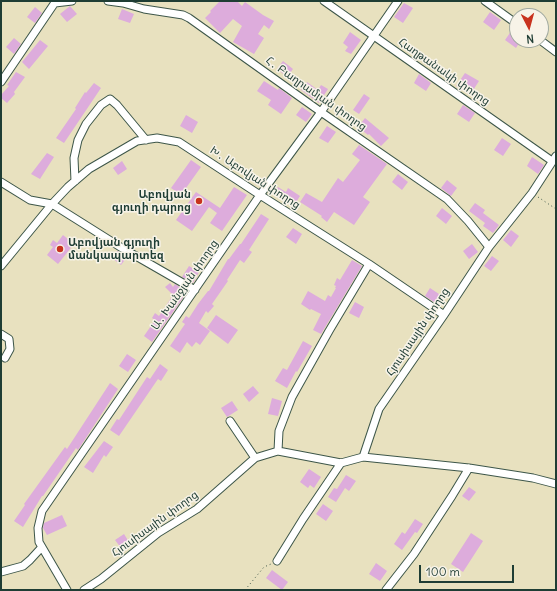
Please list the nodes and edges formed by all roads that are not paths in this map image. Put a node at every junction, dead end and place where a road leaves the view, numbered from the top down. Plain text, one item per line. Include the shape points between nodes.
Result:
1 (72, 1) edge
2 (108, 1) edge
3 (324, 1) edge
4 (398, 1) edge
5 (485, 1) edge
6 (56, 2) edge
7 (509, 18) edge
8 (374, 36) junction
9 (1, 82) edge
10 (321, 112) junction
11 (146, 140) junction
12 (554, 159) edge
13 (75, 181) junction
14 (1, 182) edge
15 (260, 195) junction
16 (52, 204) junction
17 (489, 247) junction
18 (369, 264) junction
19 (1, 266) edge
20 (195, 290) junction
21 (444, 315) junction
22 (1, 334) edge
23 (4, 358) dead end
24 (230, 421) dead end
25 (278, 451) junction
26 (362, 457) junction
27 (255, 458) junction
28 (341, 463) junction
29 (469, 468) junction
30 (556, 484) edge
31 (41, 548) junction
32 (277, 561) road end
33 (1, 572) edge
34 (67, 590) edge
35 (84, 590) edge
36 (386, 590) edge

1 - 6 street
2 - 10 street, Հ․ Բաղրամյան փողոց via 189,18
3 - 8 street, Հաղթանակի փողոց
4 - 8 street, Ա․ Խանջյան փողոց
5 - 7 street
6 - 9 street
8 - 10 street, Ա․ Խանջյան փողոց
8 - 12 street, Հաղթանակի փողոց
10 - 15 street, Ա․ Խանջյան փողոց
10 - 17 street, Հ․ Բաղրամյան փողոց via 447,199
11 - 13 street, Խ․ Աբովյան փողոց via 131,144
11 - 13 street via 118,105 110,99 101,105 86,124 78,140 74,158
11 - 15 street, Խ․ Աբովյան փողոց via 157,138 179,142
12 - 17 street, Հյուսիսային փողոց via 532,193
13 - 16 street, Խ․ Աբովյան փողոց
14 - 16 street via 30,200
15 - 18 street, Խ․ Աբովյան փողոց
15 - 20 street, Ա․ Խանջյան փողոց
16 - 19 street, Խ․ Աբովյան փողոց
16 - 20 street
17 - 21 street, Հյուսիսային փողոց
18 - 21 street, Խ․ Աբովյան փողոց
18 - 25 street via 292,397 279,431
20 - 31 street, Ա․ Խանջյան փողոց via 42,511 37,535
21 - 26 street, Հյուսիսային փողոց via 379,408
22 - 23 street via 9,339 10,350
24 - 27 street
25 - 27 street, Հյուսիսային փողոց
25 - 28 street, Հյուսիսային փողոց
26 - 28 street, Հյուսիսային փողոց
26 - 29 street
27 - 35 street, Հյուսիսային փողոց via 196,509 158,533
28 - 32 street
29 - 30 street
29 - 36 street via 414,554
31 - 33 street via 23,566
31 - 34 street, Ա․ Խանջյան փողոց

